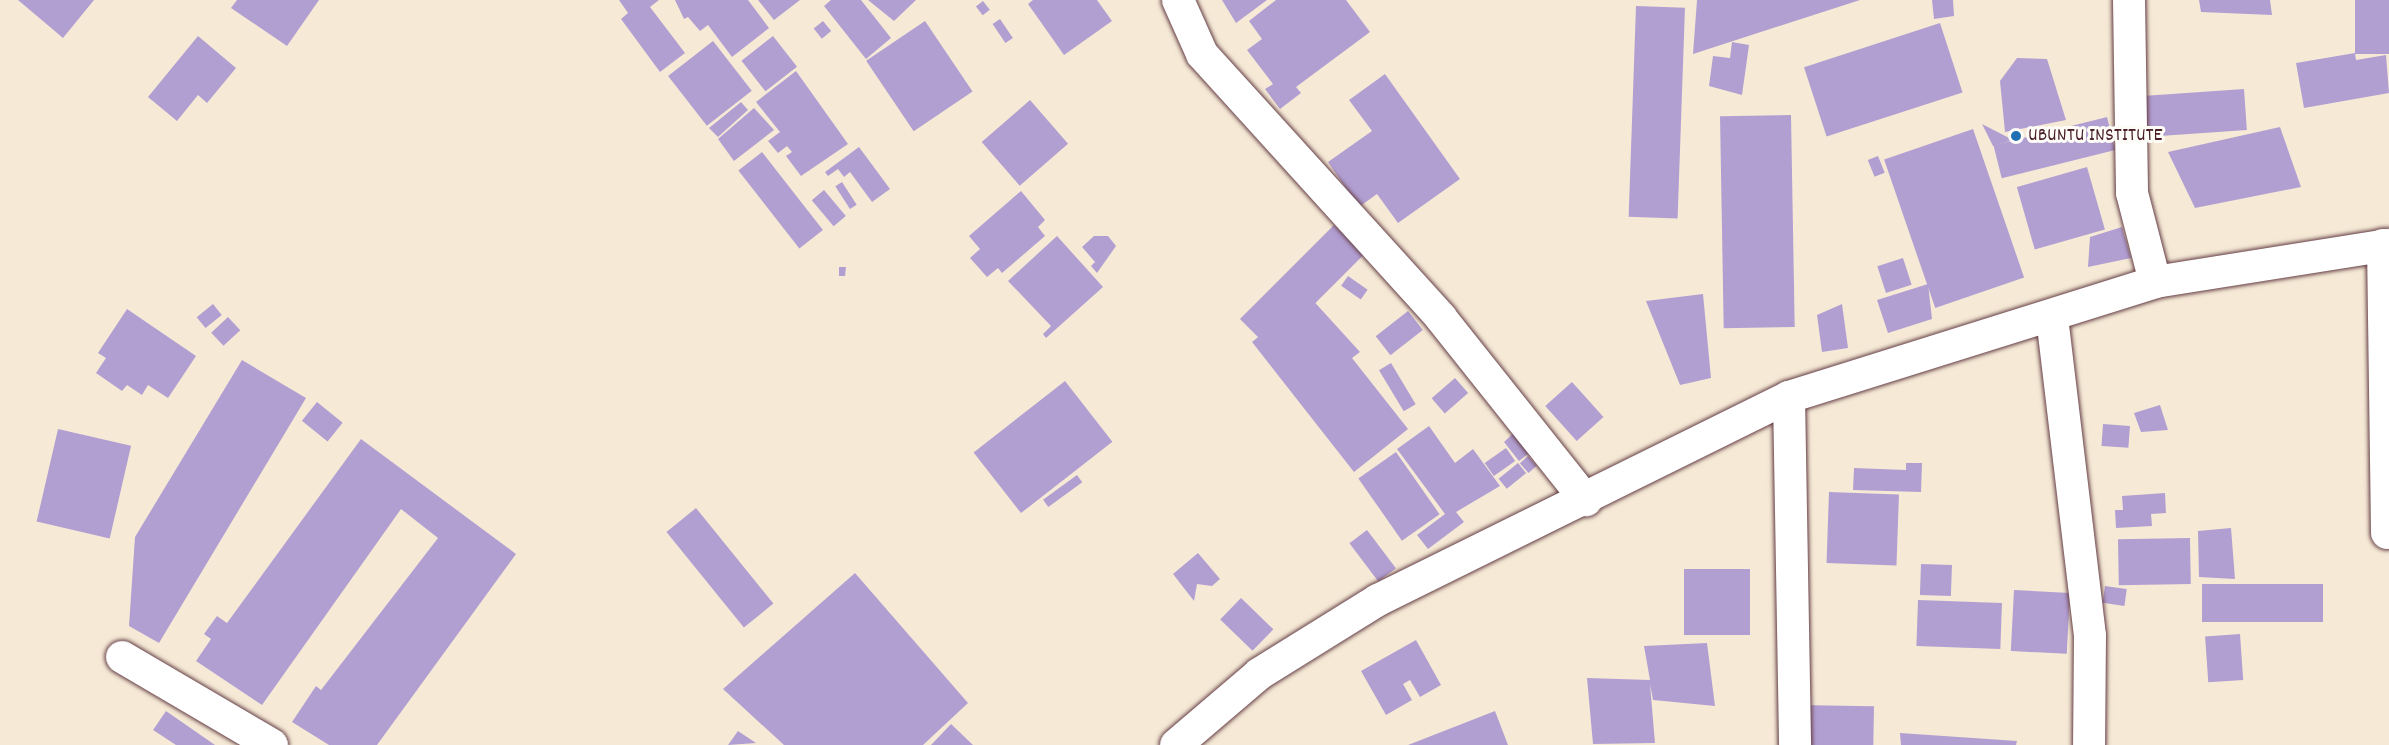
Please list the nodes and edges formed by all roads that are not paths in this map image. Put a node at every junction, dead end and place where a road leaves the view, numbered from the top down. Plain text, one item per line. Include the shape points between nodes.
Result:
1 (1178, 0) edge
2 (2128, 0) edge
3 (2386, 245) edge
4 (2155, 282) junction
5 (2052, 317) junction
6 (1789, 398) junction
7 (1586, 500) junction
8 (2387, 533) dead end
9 (122, 657) dead end
10 (272, 745) edge
11 (1176, 745) edge
12 (1795, 745) edge
13 (2089, 745) edge

1 - 7 street via 1202,54 1440,318
2 - 4 street via 2132,193
3 - 4 street
3 - 8 street
4 - 5 street
5 - 6 street
5 - 13 street via 2090,636
6 - 7 street
6 - 12 street
7 - 11 street via 1378,600 1259,674
9 - 10 street

